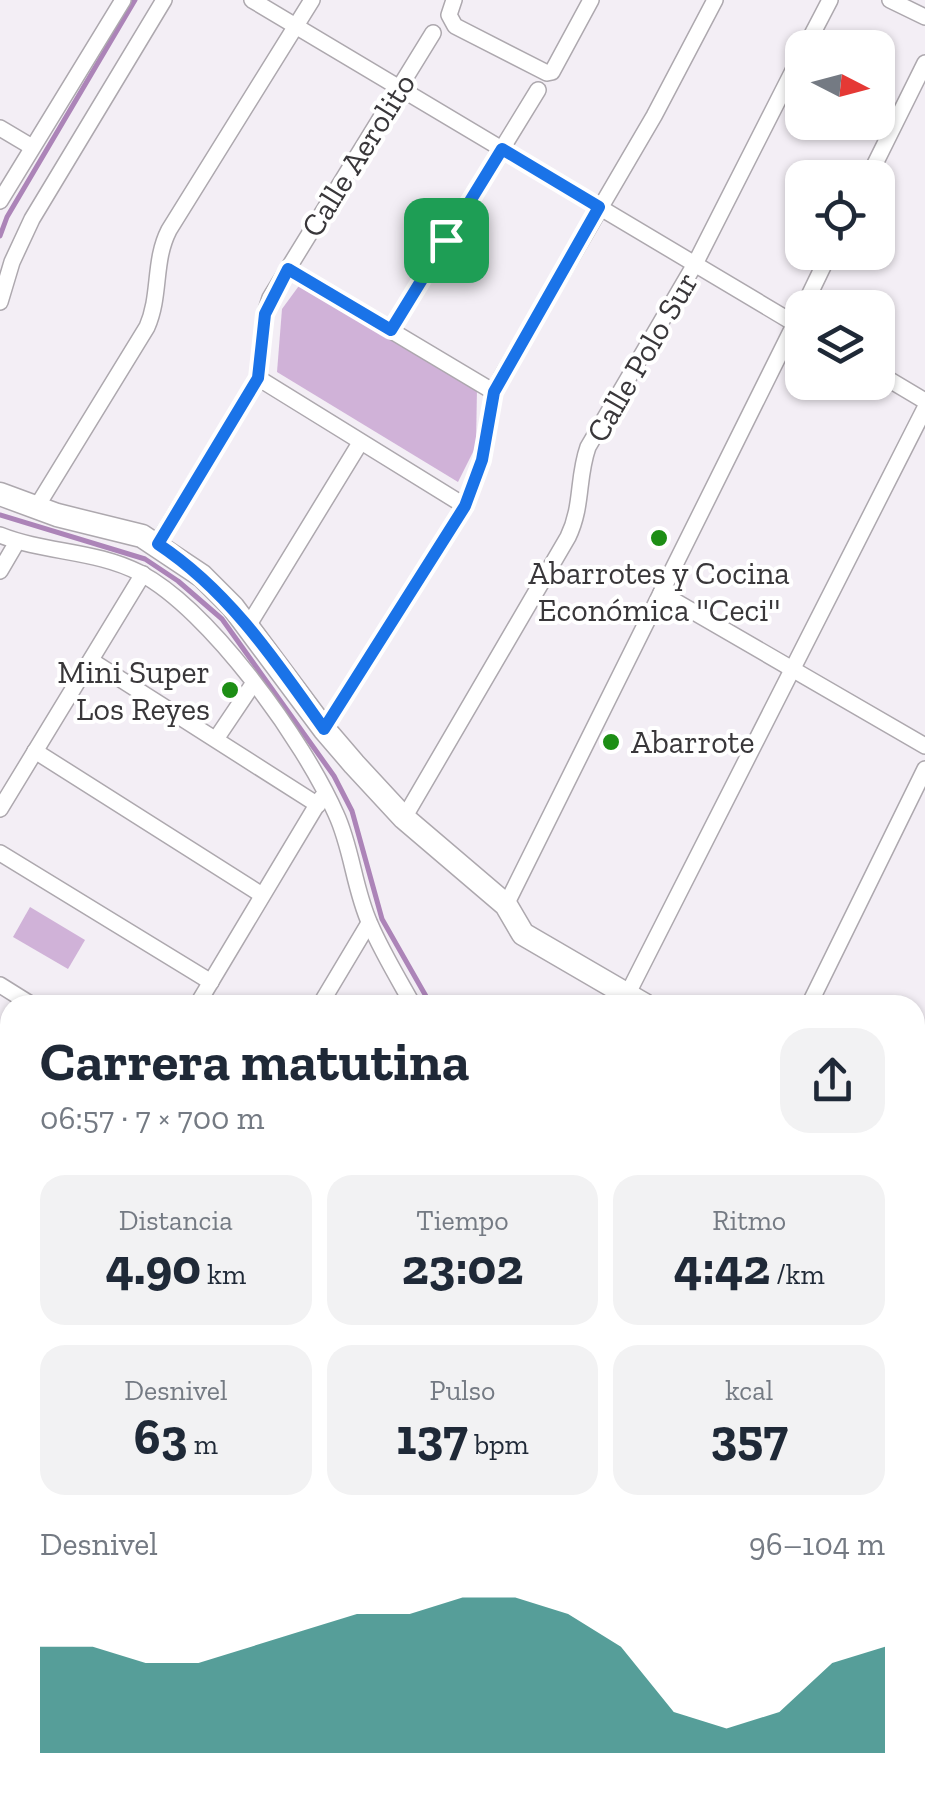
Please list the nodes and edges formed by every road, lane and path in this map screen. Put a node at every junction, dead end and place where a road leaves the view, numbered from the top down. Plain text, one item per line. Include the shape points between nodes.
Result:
1 (123, 0) edge
2 (164, 0) edge
3 (252, 0) edge
4 (312, 0) edge
5 (454, 0) edge
6 (591, 0) edge
7 (715, 0) edge
8 (830, 0) edge
9 (890, 0) edge
10 (925, 17) edge
11 (296, 26) junction
12 (814, 30) edge
13 (433, 32) dead end
14 (925, 63) edge
15 (398, 87) junction
16 (785, 87) edge
17 (538, 90) dead end
18 (0, 128) edge
19 (32, 147) junction
20 (502, 149) junction
21 (877, 160) edge
22 (0, 201) edge
23 (599, 207) junction
24 (695, 264) junction
25 (288, 269) junction
26 (0, 302) edge
27 (785, 309) edge
28 (391, 330) junction
29 (785, 349) edge
30 (258, 378) junction
31 (895, 385) edge
32 (494, 392) junction
33 (925, 405) edge
34 (360, 443) junction
35 (0, 494) edge
36 (465, 506) junction
37 (36, 508) junction
38 (0, 535) edge
39 (17, 542) junction
40 (158, 544) junction
41 (0, 571) edge
42 (142, 574) junction
43 (661, 593) junction
44 (248, 626) junction
45 (92, 661) junction
46 (792, 668) junction
47 (254, 684) junction
48 (324, 729) junction
49 (216, 739) junction
50 (925, 746) edge
51 (35, 751) junction
52 (925, 769) edge
53 (321, 798) junction
54 (0, 809) edge
55 (404, 818) junction
56 (0, 854) edge
57 (262, 896) junction
58 (506, 904) junction
59 (369, 923) junction
60 (210, 982) junction
61 (203, 995) edge
62 (326, 995) edge
63 (408, 995) edge
64 (621, 995) edge
65 (635, 995) edge
66 (814, 995) edge

1 - 19 street
2 - 26 street via 32,219
3 - 11 street
4 - 11 street
5 - 6 street via 449,14 456,26 541,72 552,72
7 - 23 street
8 - 12 street, Calle Polo Sur
9 - 10 street
11 - 15 street
11 - 37 street via 165,238 147,326
13 - 15 street, Calle Aerolito
14 - 21 street
15 - 20 street
15 - 25 street, Calle Aerolito
16 - 24 street, Calle Polo Sur
17 - 20 street
18 - 19 street
19 - 22 street
20 - 23 street
20 - 28 street
23 - 24 street
23 - 32 street
24 - 27 street
24 - 55 street, Calle Polo Sur via 588,447 578,517 568,538
25 - 28 street
25 - 30 street, Calle Aerolito via 265,314
28 - 32 street
29 - 43 street
30 - 34 street
30 - 40 street, Calle Aerolito
31 - 33 street
32 - 36 street via 482,460
33 - 46 street
34 - 36 street
34 - 44 street
35 - 37 street
36 - 48 street
37 - 40 street
38 - 39 street
39 - 41 street
39 - 42 street
40 - 44 street via 202,576
42 - 45 street
42 - 47 street via 196,615
43 - 46 street
43 - 58 street
44 - 48 street
45 - 49 street
45 - 51 street
46 - 50 street
46 - 65 street
47 - 49 street
47 - 53 street
48 - 55 street
49 - 53 street
51 - 54 street
51 - 57 street
52 - 66 street
53 - 57 street
53 - 59 street via 338,818
55 - 58 street
56 - 60 street
57 - 60 street
58 - 64 street via 523,934
59 - 62 street
59 - 63 street
60 - 61 street

